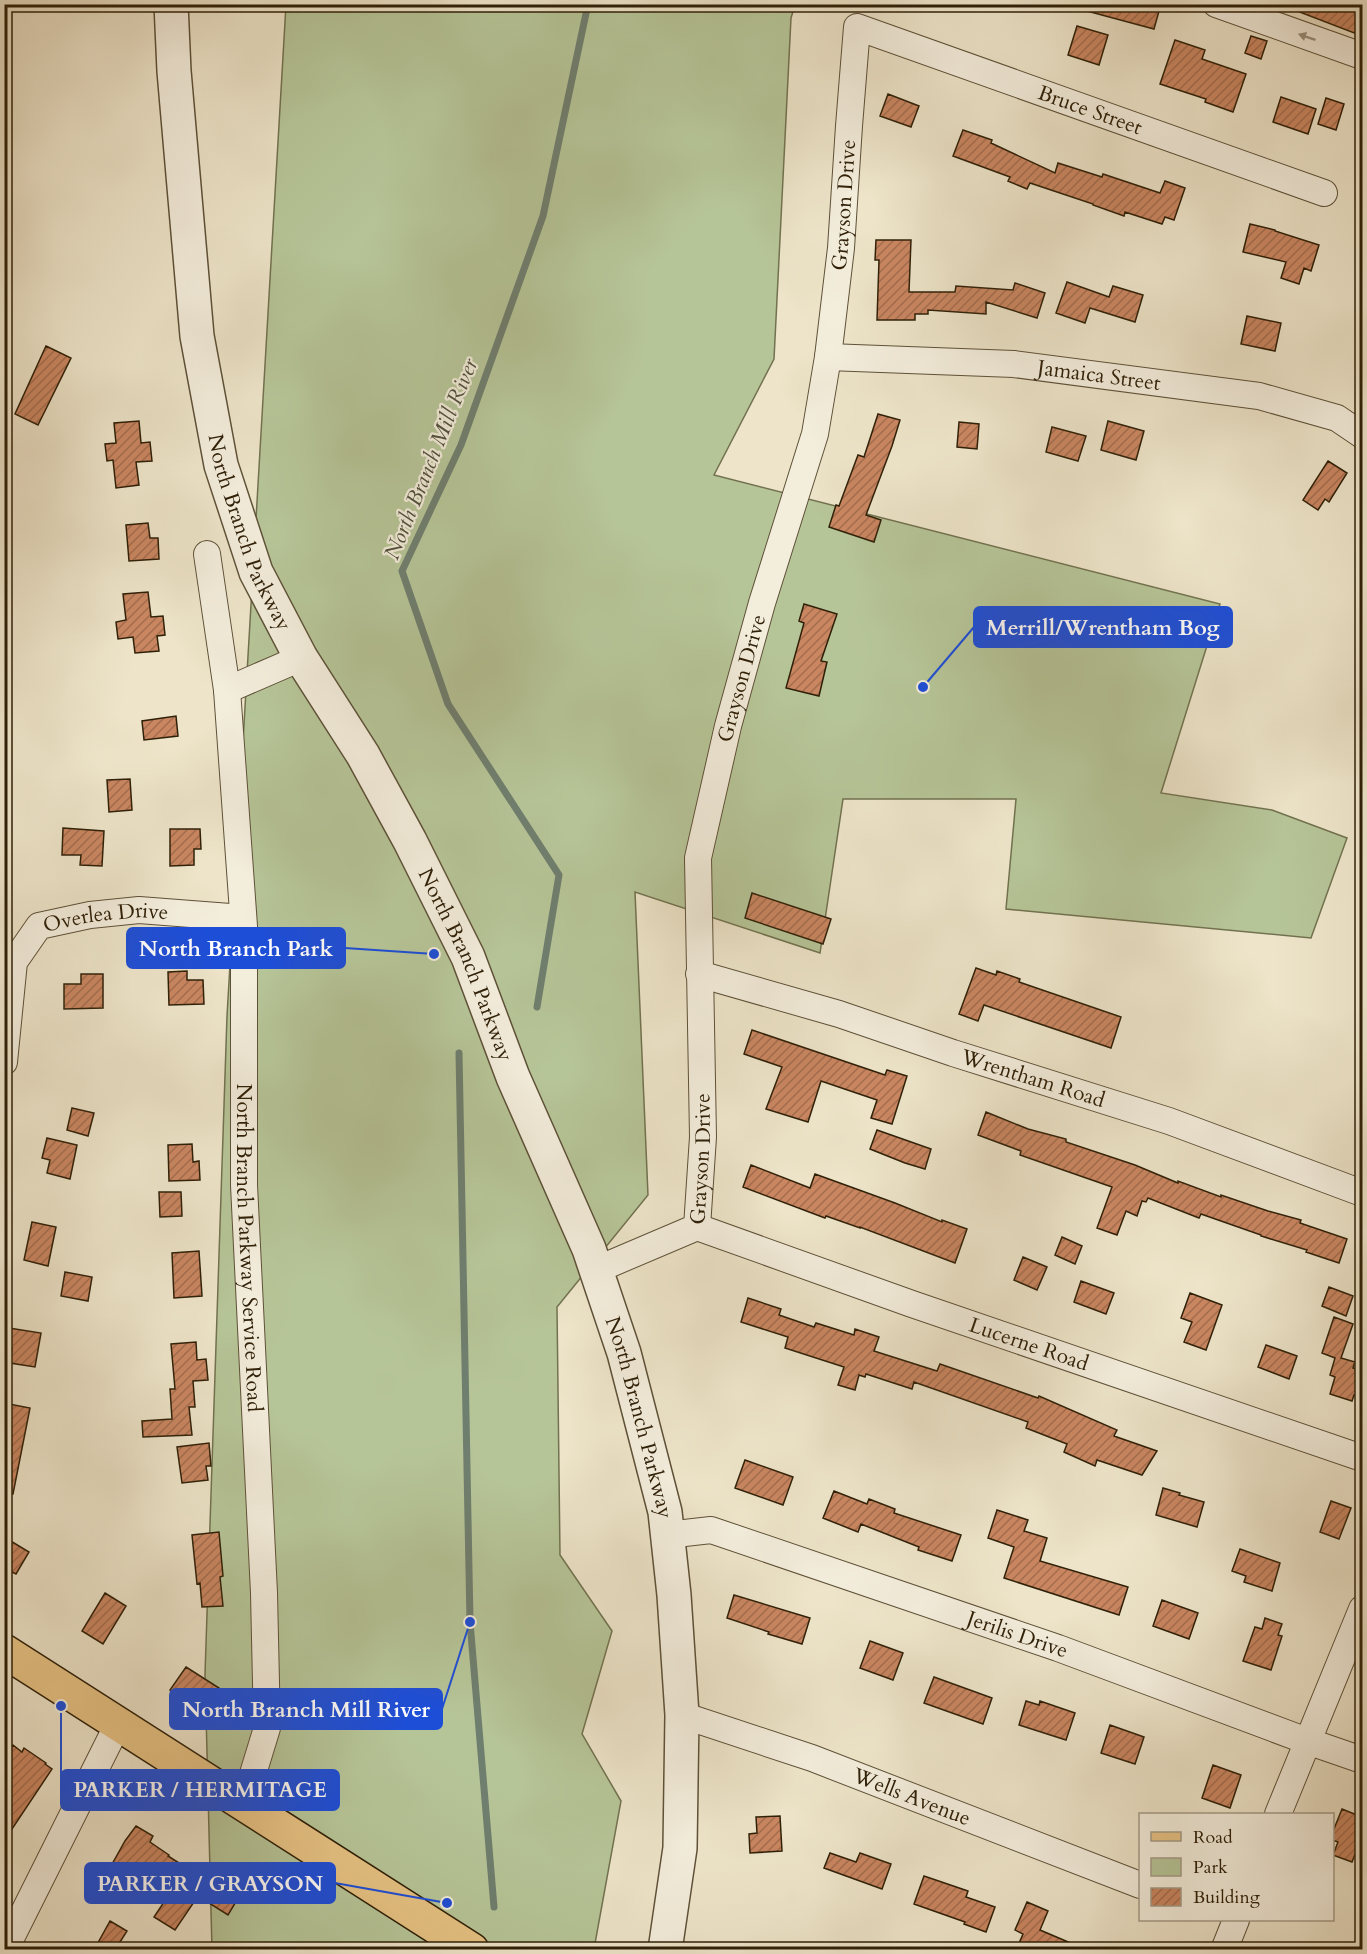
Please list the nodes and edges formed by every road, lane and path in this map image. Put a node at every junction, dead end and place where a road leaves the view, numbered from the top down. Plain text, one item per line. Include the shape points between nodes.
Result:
1 (171, 4) edge
2 (1216, 4) edge
3 (857, 27) joint
4 (1362, 56) edge
5 (1324, 193) dead end
6 (828, 357) junction
7 (1362, 435) edge
8 (207, 554) dead end
9 (301, 658) junction
10 (227, 690) junction
11 (243, 918) junction
12 (699, 974) junction
13 (4, 1062) edge
14 (1362, 1193) edge
15 (697, 1227) junction
16 (596, 1270) junction
17 (1362, 1458) edge
18 (667, 1534) junction
19 (1362, 1609) edge
20 (4, 1651) edge
21 (682, 1715) junction
22 (118, 1724) junction
23 (1307, 1741) junction
24 (1362, 1760) edge
25 (244, 1803) junction
26 (1279, 1813) edge
27 (1139, 1885) edge
28 (1235, 1921) edge
29 (4, 1950) edge
30 (472, 1950) edge
31 (665, 1950) edge
32 (1224, 1950) edge

1 - 9 street, North Branch Parkway via 196,336 220,461 256,572
4 -> 2 street
3 - 5 street, Bruce Street
3 - 6 street, Grayson Drive via 841,248
6 - 7 street, Jamaica Street via 1014,364 1259,396 1337,418
6 - 12 street, Grayson Drive via 815,434 728,726 698,858
8 - 10 street, North Branch Parkway Service Road
9 - 10 street
9 - 16 street, North Branch Parkway via 363,755 468,957 513,1077
10 - 11 street, North Branch Parkway Service Road
11 - 13 street, Overlea Drive via 139,910 39,926 14,962
11 - 25 street, North Branch Parkway Service Road via 244,1185 267,1728
12 - 14 street, Wrentham Road via 839,1014 1169,1121
12 - 15 street, Grayson Drive via 703,1137
15 - 16 street, Grayson Drive
15 - 17 street, Lucerne Road
16 - 18 street, North Branch Parkway via 624,1353 665,1512
18 - 21 street, North Branch Parkway
18 - 23 street, Jerilis Drive via 711,1530 1058,1648
19 - 23 street
20 - 22 main road
21 - 27 street, Wells Avenue via 812,1758
21 - 31 street, North Branch Parkway via 680,1848
22 - 25 main road
22 - 29 street
23 - 24 street, Jerilis Drive
23 - 26 street
25 - 30 main road
28 - 32 street

